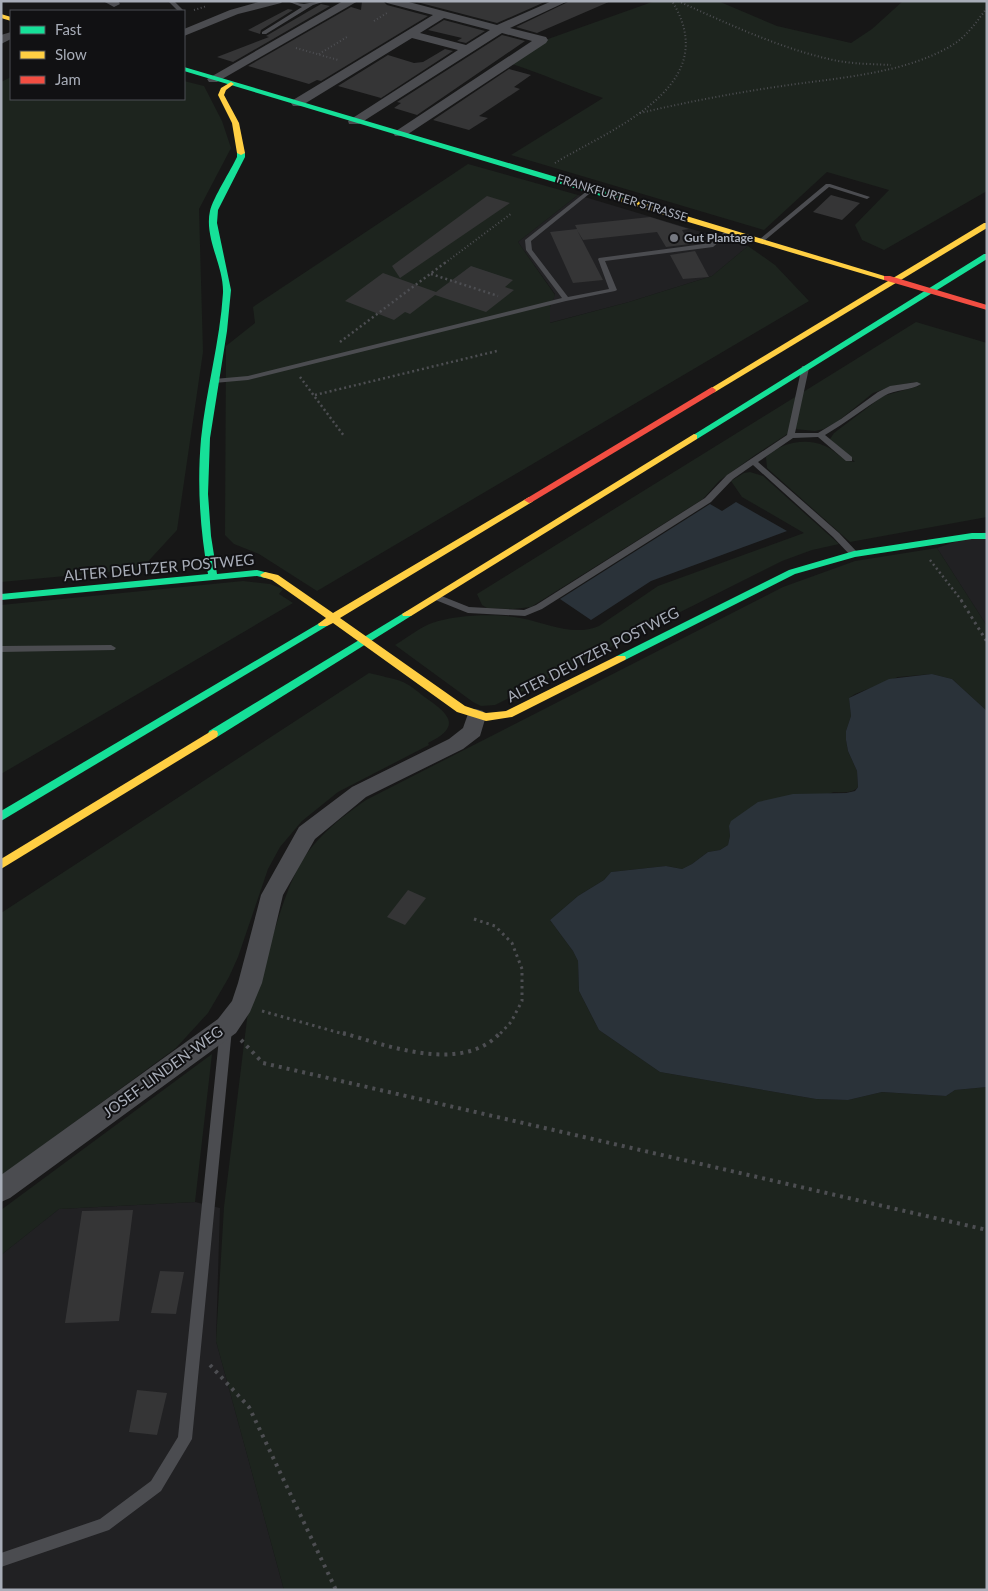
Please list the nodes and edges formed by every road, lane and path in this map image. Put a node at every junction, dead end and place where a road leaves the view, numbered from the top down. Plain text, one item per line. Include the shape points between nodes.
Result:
1 (171, 1) edge
2 (251, 1) edge
3 (277, 1) edge
4 (290, 1) edge
5 (322, 1) edge
6 (352, 1) edge
7 (391, 1) edge
8 (562, 1) edge
9 (672, 1) edge
10 (678, 1) edge
11 (310, 5) junction
12 (987, 8) edge
13 (180, 10) edge
14 (443, 14) junction
15 (185, 23) edge
16 (499, 29) junction
17 (185, 33) edge
18 (264, 33) dead end
19 (411, 34) junction
20 (347, 37) dead end
21 (279, 43) junction
22 (468, 49) junction
23 (318, 54) junction
24 (359, 66) junction
25 (896, 66) junction
26 (185, 68) edge
27 (213, 79) junction
28 (231, 84) junction
29 (297, 103) junction
30 (640, 113) junction
31 (354, 120) junction
32 (400, 133) junction
33 (539, 174) junction
34 (592, 189) junction
35 (867, 197) dead end
36 (512, 213) dead end
37 (987, 225) edge
38 (729, 231) junction
39 (762, 240) junction
40 (987, 256) edge
41 (431, 274) junction
42 (498, 296) dead end
43 (566, 299) junction
44 (985, 307) edge
45 (497, 351) dead end
46 (323, 360) junction
47 (292, 367) junction
48 (805, 368) junction
49 (214, 381) junction
50 (916, 384) dead end
51 (315, 395) junction
52 (820, 435) junction
53 (344, 436) dead end
54 (791, 436) junction
55 (850, 459) dead end
56 (753, 461) junction
57 (987, 536) edge
58 (914, 544) junction
59 (854, 554) junction
60 (213, 577) junction
61 (435, 596) junction
62 (1, 597) edge
63 (987, 642) edge
64 (111, 648) dead end
65 (1, 649) edge
66 (476, 716) junction
67 (1, 817) edge
68 (1, 865) edge
69 (474, 919) dead end
70 (242, 1005) junction
71 (227, 1026) junction
72 (1, 1190) edge
73 (987, 1230) edge
74 (194, 1348) junction
75 (1, 1560) edge
76 (336, 1590) edge

1 - 13 lane
2 - 15 street
3 - 17 street via 234,12
4 - 11 lane via 301,6
5 - 11 lane
6 - 21 street
7 - 14 street
8 - 16 street
9 - 30 path via 684,23 684,66 675,82
10 - 25 path via 736,28 789,47 834,60
11 - 18 lane
12 - 25 path via 968,32 949,48
14 - 16 street
14 - 19 street
16 - 22 street
16 - 32 street via 542,40
19 - 22 street
19 - 24 street
20 - 23 path
21 - 23 path
21 - 27 street
22 - 31 street
23 - 24 path
24 - 29 street
25 - 30 path via 737,92
26 - 27 main road, FRANKFURTER STRASSE
27 - 28 main road, FRANKFURTER STRASSE
28 - 29 main road, FRANKFURTER STRASSE
28 - 49 main road via 223,89 222,95 241,138 241,157 214,210 213,222 227,290
29 - 31 main road, FRANKFURTER STRASSE
30 - 33 path
31 - 32 main road, FRANKFURTER STRASSE
32 - 33 main road, FRANKFURTER STRASSE
33 - 34 main road, FRANKFURTER STRASSE
34 - 38 main road, FRANKFURTER STRASSE
34 - 43 lane via 528,240 529,250
35 - 39 lane via 828,185
36 - 41 path
37 - 67 main road
38 - 39 main road, FRANKFURTER STRASSE
38 - 43 lane via 713,245 601,259 613,290
39 - 44 main road, FRANKFURTER STRASSE
40 - 48 main road
41 - 42 path
41 - 46 path via 328,350
43 - 46 lane
45 - 51 path
46 - 47 lane
47 - 49 lane via 248,378
47 - 51 path
48 - 54 lane
48 - 61 main road
49 - 60 main road via 203,494
50 - 52 lane via 881,394
51 - 53 path
52 - 54 lane
52 - 55 lane
54 - 56 lane
56 - 59 lane
56 - 61 lane via 730,476 708,500 525,613 468,610
57 - 58 main road, ALTER DEUTZER POSTWEG
58 - 59 main road, ALTER DEUTZER POSTWEG
58 - 63 path via 943,573
59 - 66 main road, ALTER DEUTZER POSTWEG via 792,572 525,708 503,717
60 - 62 main road, ALTER DEUTZER POSTWEG
60 - 66 main road, ALTER DEUTZER POSTWEG via 257,573 275,577 461,709
61 - 68 main road
64 - 65 lane
66 - 70 street, JOSEF-LINDEN-WEG via 472,731 456,744 360,792 307,833 272,895
69 - 70 path via 495,926 512,943 522,969 522,1001 511,1022 478,1050 455,1055 406,1051
70 - 71 street, JOSEF-LINDEN-WEG
71 - 72 street, JOSEF-LINDEN-WEG
71 - 73 path via 263,1063
71 - 74 lane
74 - 75 lane via 185,1440 156,1486 104,1525
74 - 76 path via 249,1407

